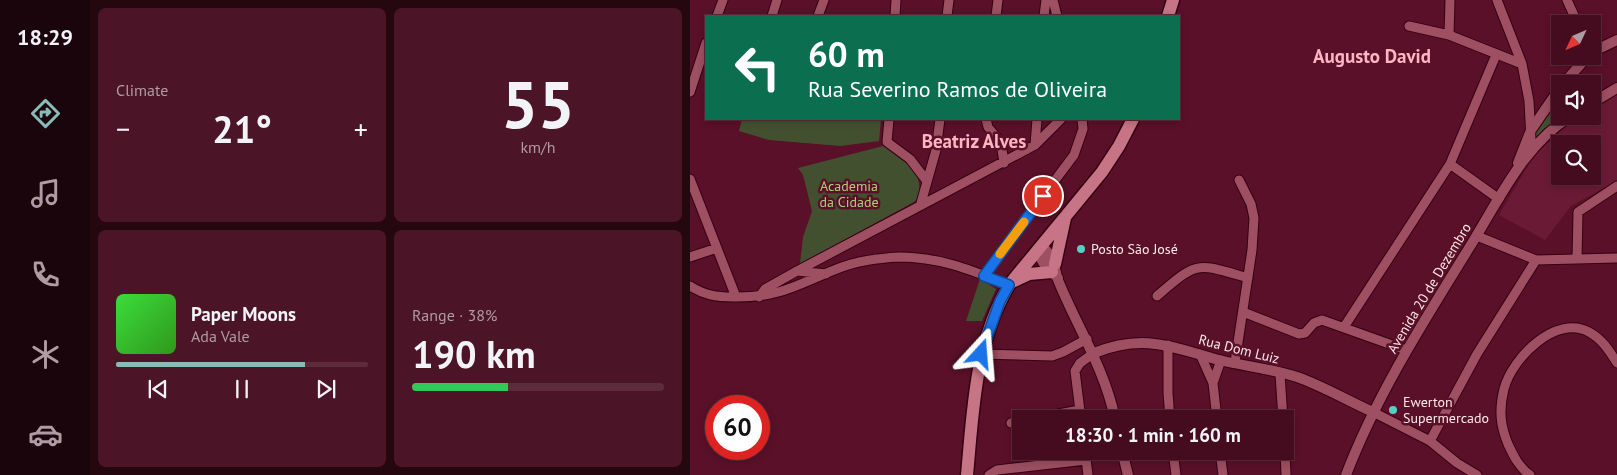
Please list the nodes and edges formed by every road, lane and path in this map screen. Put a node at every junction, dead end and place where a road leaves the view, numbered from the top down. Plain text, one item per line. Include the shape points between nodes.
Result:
1 (723, 0) edge
2 (777, 0) edge
3 (824, 0) edge
4 (896, 0) edge
5 (948, 0) edge
6 (998, 0) edge
7 (1046, 0) edge
8 (1052, 0) edge
9 (1173, 0) edge
10 (1450, 0) edge
11 (1497, 0) edge
12 (1567, 0) edge
13 (717, 15) edge
14 (772, 15) edge
15 (818, 15) edge
16 (895, 15) edge
17 (947, 15) edge
18 (996, 15) edge
19 (1044, 15) edge
20 (1057, 15) edge
21 (1168, 15) edge
22 (1574, 15) edge
23 (1409, 26) dead end
24 (1449, 35) junction
25 (1617, 40) edge
26 (705, 46) edge
27 (1601, 48) edge
28 (1496, 55) junction
29 (1522, 64) junction
30 (1580, 65) edge
31 (1571, 75) edge
32 (1617, 88) edge
33 (690, 92) edge
34 (1601, 98) edge
35 (1551, 101) edge
36 (889, 120) edge
37 (940, 120) edge
38 (986, 120) edge
39 (1037, 120) edge
40 (1060, 120) edge
41 (1082, 120) edge
42 (1133, 120) edge
43 (1558, 125) edge
44 (1531, 130) junction
45 (1035, 145) junction
46 (1534, 147) junction
47 (1004, 163) junction
48 (1450, 164) junction
49 (690, 179) edge
50 (926, 180) junction
51 (1238, 180) dead end
52 (1511, 180) junction
53 (1617, 186) edge
54 (1499, 199) junction
55 (921, 204) junction
56 (700, 208) junction
57 (690, 213) edge
58 (1066, 214) junction
59 (1477, 236) junction
60 (717, 248) junction
61 (1039, 250) junction
62 (690, 257) edge
63 (1617, 258) edge
64 (1577, 259) junction
65 (1536, 260) junction
66 (796, 271) junction
67 (1055, 272) junction
68 (827, 274) junction
69 (984, 276) junction
70 (1248, 278) junction
71 (1010, 284) junction
72 (690, 286) edge
73 (1158, 296) dead end
74 (736, 297) junction
75 (759, 297) junction
76 (1243, 312) junction
77 (1344, 326) junction
78 (1087, 339) junction
79 (1168, 345) junction
80 (1406, 350) junction
81 (1094, 353) junction
82 (981, 354) junction
83 (1200, 354) junction
84 (1221, 360) junction
85 (1235, 362) junction
86 (1617, 363) edge
87 (1280, 374) junction
88 (1213, 383) junction
89 (1080, 410) edge
90 (1113, 410) edge
91 (1169, 410) edge
92 (1216, 410) edge
93 (1282, 410) edge
94 (1373, 412) junction
95 (1430, 441) junction
96 (1060, 460) edge
97 (1086, 460) edge
98 (1124, 460) edge
99 (1174, 460) edge
100 (1221, 460) edge
101 (1285, 460) edge
102 (967, 475) edge
103 (988, 475) edge
104 (1088, 475) edge
105 (1128, 475) edge
106 (1176, 475) edge
107 (1223, 475) edge
108 (1286, 475) edge
109 (1346, 475) edge
110 (1477, 475) edge
111 (1530, 475) edge

1 - 13 street
2 - 14 street
3 - 15 street
4 - 16 street
5 - 17 street
6 - 18 street
7 - 19 street
8 - 20 street
9 - 21 main road
10 - 24 street
11 - 29 street
12 - 22 street
23 - 24 street
24 - 28 street
25 - 27 street
26 - 33 street
28 - 29 street
28 - 48 street
29 - 44 street
30 - 31 street
32 - 34 street
35 - 44 street
36 - 50 street via 887,142 910,159
37 - 50 street via 936,150
38 - 47 street via 1001,143
39 - 45 street
40 - 45 street
41 - 69 street via 1083,129 1074,156
42 - 58 main road via 1102,172
43 - 46 street
44 - 46 street
44 - 52 street
45 - 47 street
46 - 52 street
47 - 55 street
48 - 54 street
48 - 77 street
49 - 56 street
50 - 55 street
51 - 70 street via 1251,204 1254,218
52 - 54 street, Avenida 20 de Dezembro
53 - 64 street via 1578,212
54 - 59 street, Avenida 20 de Dezembro
55 - 66 street
56 - 57 street
56 - 60 street
58 - 61 main road
58 - 67 main road
59 - 65 street
59 - 80 street, Avenida 20 de Dezembro
60 - 62 street
60 - 74 street
61 - 67 street via 1045,249
61 - 71 main road
63 - 64 street
64 - 65 street
65 - 95 street via 1477,354
66 - 68 street
66 - 75 street via 765,289
67 - 71 main road via 1030,274
67 - 78 street
68 - 69 street via 844,267 897,257 958,265
68 - 75 street
69 - 71 street
70 - 73 street via 1212,267 1197,267 1179,277
70 - 76 street
71 - 82 main road via 1000,301
72 - 74 street via 701,293
74 - 75 street
76 - 77 street via 1299,334 1308,331 1318,320
76 - 85 street
77 - 80 street
78 - 81 street
78 - 82 street via 1052,356
79 - 81 street, Rua Dom Luiz via 1138,343 1112,346
79 - 83 street, Rua Dom Luiz
79 - 91 street
80 - 94 street, Avenida 20 de Dezembro
81 - 89 street via 1075,371
81 - 90 street
82 - 102 main road
83 - 84 street, Rua Dom Luiz
83 - 88 street
84 - 85 street, Rua Dom Luiz
84 - 88 street
85 - 87 street, Rua Dom Luiz
86 - 111 street via 1597,337 1588,331 1567,326 1541,339 1514,367 1504,387 1500,419 1513,455
87 - 93 street
87 - 94 street, Rua Dom Luiz via 1297,377
88 - 92 street
94 - 95 street
94 - 109 street, Avenida 20 de Dezembro
95 - 110 street via 1457,464
96 - 103 street via 997,470
97 - 104 street
98 - 105 street
99 - 106 street
100 - 107 street
101 - 108 street

